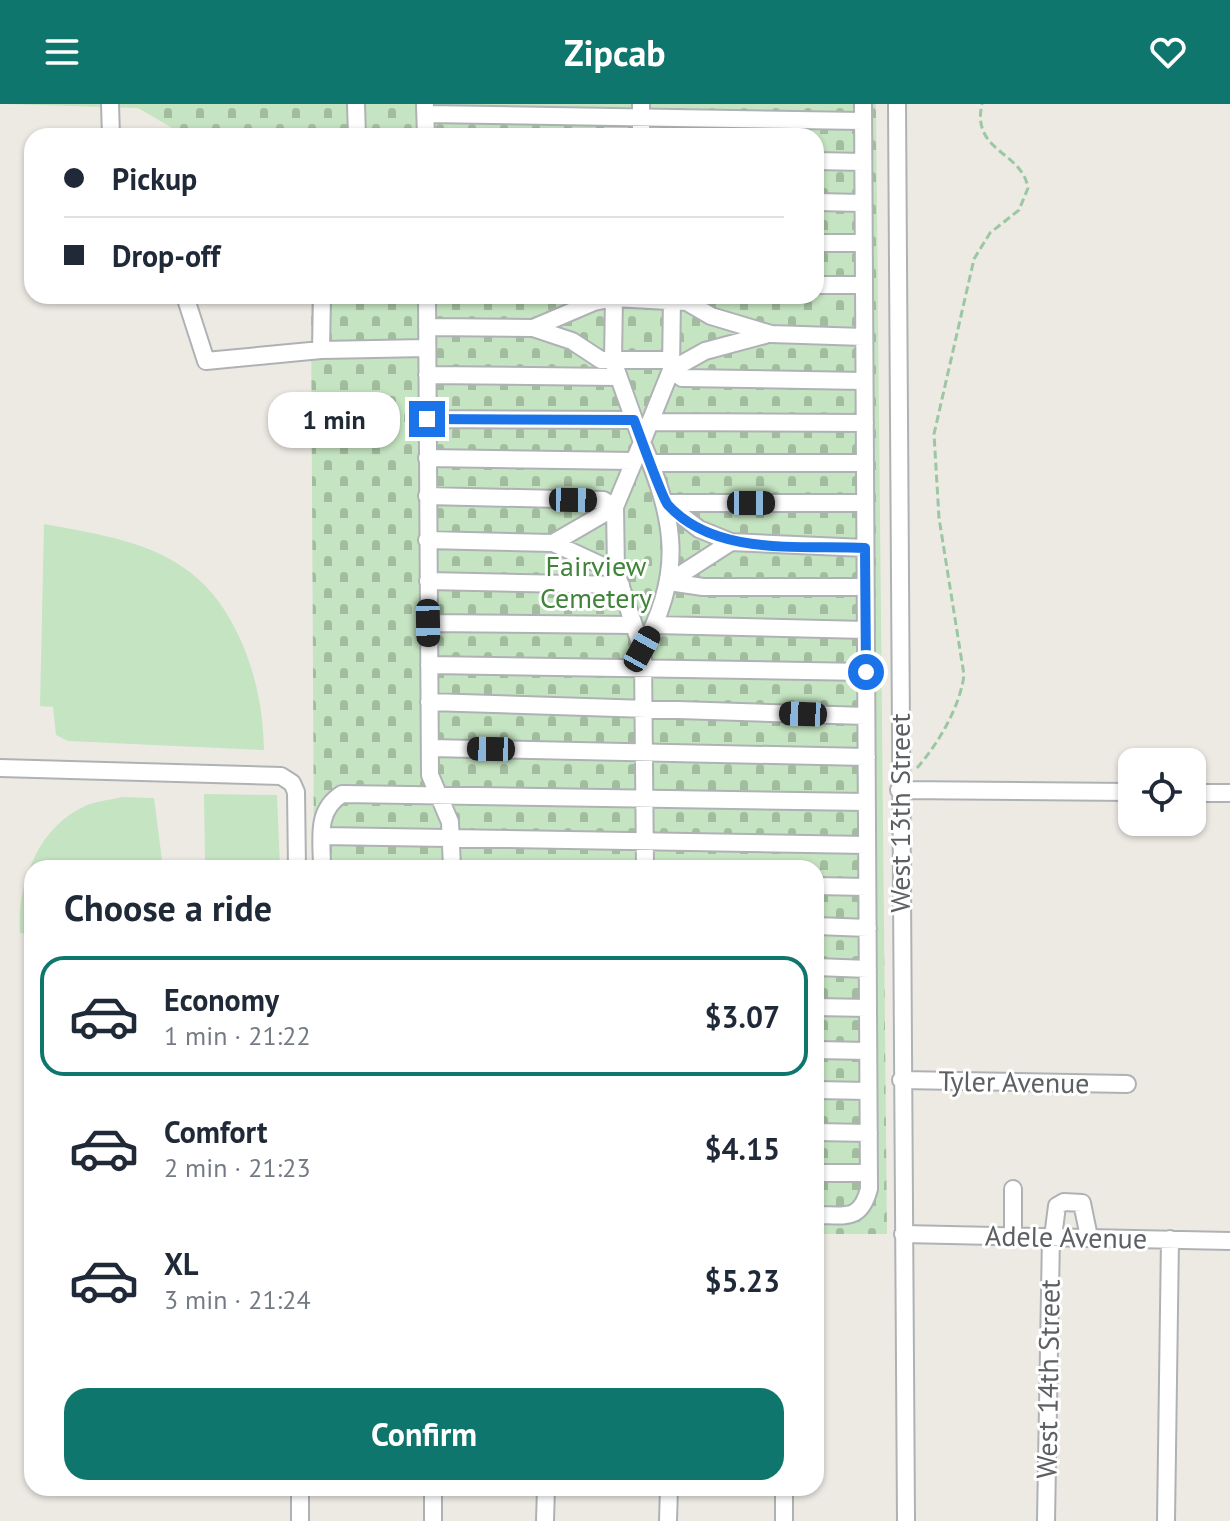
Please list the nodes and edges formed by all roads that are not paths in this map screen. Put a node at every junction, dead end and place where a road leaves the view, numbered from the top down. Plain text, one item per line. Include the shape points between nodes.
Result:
1 (110, 104) edge
2 (356, 104) edge
3 (897, 104) edge
4 (425, 109) edge
5 (641, 111) edge
6 (863, 113) edge
7 (111, 128) edge
8 (357, 128) edge
9 (824, 161) edge
10 (863, 162) junction
11 (824, 202) edge
12 (863, 203) junction
13 (824, 243) edge
14 (863, 243) junction
15 (824, 285) edge
16 (864, 285) junction
17 (188, 304) edge
18 (322, 304) edge
19 (427, 304) edge
20 (589, 304) edge
21 (614, 304) edge
22 (672, 304) edge
23 (688, 304) edge
24 (427, 327) junction
25 (533, 328) junction
26 (771, 334) junction
27 (864, 337) junction
28 (427, 348) junction
29 (321, 350) junction
30 (671, 365) junction
31 (616, 369) junction
32 (427, 375) junction
33 (864, 381) junction
34 (427, 419) junction
35 (642, 421) junction
36 (865, 423) junction
37 (427, 458) junction
38 (643, 462) junction
39 (865, 463) junction
40 (427, 496) junction
41 (665, 503) junction
42 (865, 503) junction
43 (615, 507) junction
44 (427, 540) junction
45 (731, 542) junction
46 (553, 543) junction
47 (865, 548) junction
48 (619, 578) junction
49 (428, 581) junction
50 (669, 582) junction
51 (865, 587) junction
52 (428, 623) junction
53 (634, 625) junction
54 (655, 625) junction
55 (866, 630) junction
56 (642, 649) junction
57 (429, 665) junction
58 (643, 667) junction
59 (866, 672) junction
60 (429, 702) junction
61 (643, 707) junction
62 (866, 716) junction
63 (430, 748) junction
64 (644, 750) junction
65 (867, 757) junction
66 (0, 768) edge
67 (903, 790) junction
68 (1118, 792) edge
69 (1206, 793) edge
70 (1230, 793) edge
71 (440, 796) junction
72 (644, 800) junction
73 (867, 802) junction
74 (322, 836) junction
75 (451, 836) junction
76 (644, 840) junction
77 (867, 845) junction
78 (297, 860) edge
79 (322, 860) edge
80 (452, 860) edge
81 (645, 860) edge
82 (824, 886) edge
83 (867, 887) junction
84 (824, 926) edge
85 (868, 928) junction
86 (824, 967) edge
87 (868, 969) junction
88 (824, 1007) edge
89 (868, 1008) junction
90 (824, 1050) edge
91 (868, 1051) junction
92 (901, 1080) junction
93 (1127, 1084) dead end
94 (824, 1090) edge
95 (868, 1091) junction
96 (824, 1132) edge
97 (869, 1133) junction
98 (824, 1173) edge
99 (869, 1173) junction
100 (1013, 1189) dead end
101 (824, 1215) edge
102 (903, 1234) junction
103 (1013, 1236) junction
104 (1052, 1236) junction
105 (1089, 1237) junction
106 (1170, 1239) junction
107 (1230, 1241) edge
108 (300, 1496) edge
109 (433, 1496) edge
110 (546, 1496) edge
111 (669, 1496) edge
112 (784, 1496) edge
113 (300, 1521) edge
114 (433, 1521) edge
115 (545, 1521) edge
116 (668, 1521) edge
117 (784, 1521) edge
118 (906, 1521) edge
119 (1046, 1521) edge
120 (1166, 1521) edge

1 - 7 street
2 - 8 street
3 - 67 street, West 13th Street
4 - 5 street
5 - 6 street
6 - 10 street
9 - 10 street
10 - 12 street
11 - 12 street
12 - 14 street
13 - 14 street
14 - 16 street
15 - 16 street
16 - 27 street
17 - 29 street via 206,361
18 - 29 street
19 - 24 street
20 - 25 street
21 - 31 street
22 - 30 street
23 - 26 street
24 - 25 street
24 - 28 street
25 - 31 street via 572,341
26 - 27 street
26 - 30 street
27 - 33 street
28 - 29 street
28 - 32 street
30 - 31 street
30 - 33 street via 682,378
30 - 35 street
31 - 32 street
31 - 35 street
32 - 34 street
33 - 36 street
34 - 35 street
34 - 37 street
35 - 36 street
35 - 38 street
36 - 39 street
37 - 38 street
37 - 40 street
38 - 39 street
38 - 41 street
38 - 43 street
39 - 42 street
40 - 43 street via 603,500
40 - 44 street
41 - 42 street
41 - 45 street via 699,529
41 - 50 street via 672,531
42 - 47 street
43 - 46 street
43 - 48 street
44 - 46 street
44 - 49 street
45 - 47 street
45 - 50 street
46 - 48 street
47 - 51 street
48 - 49 street
48 - 53 street
49 - 52 street
50 - 51 street via 703,587
50 - 54 street
51 - 55 street
52 - 53 street
52 - 57 street
53 - 56 street
54 - 55 street
54 - 56 street
55 - 59 street
56 - 58 street
57 - 58 street
57 - 60 street
58 - 59 street
58 - 61 street
59 - 62 street
60 - 61 street
60 - 63 street
61 - 62 street
61 - 64 street
62 - 65 street
63 - 64 street
63 - 71 street via 430,775
64 - 65 street
64 - 72 street
65 - 73 street
66 - 78 street via 276,775 289,780 296,792
67 - 68 street
67 - 92 street, West 13th Street
69 - 70 street
71 - 72 street
71 - 74 street via 342,794 322,816
71 - 75 street
72 - 73 street
72 - 76 street
73 - 77 street
74 - 75 street
74 - 79 street
75 - 76 street
75 - 80 street
76 - 77 street
76 - 81 street
77 - 83 street
82 - 83 street
83 - 85 street
84 - 85 street
85 - 87 street
86 - 87 street
87 - 89 street
88 - 89 street
89 - 91 street
90 - 91 street
91 - 95 street
92 - 93 street, Tyler Avenue
92 - 102 street, West 13th Street
94 - 95 street
95 - 97 street
96 - 97 street
97 - 99 street
98 - 99 street
99 - 101 street via 864,1207 851,1216
100 - 103 street
102 - 103 street, Adele Avenue
102 - 118 street, West 13th Street
103 - 104 street, Adele Avenue
104 - 105 street, Adele Avenue
104 - 105 street, West 14th Street via 1057,1206 1076,1201 1082,1203
104 - 119 street, West 14th Street
105 - 106 street, Adele Avenue
106 - 107 street, Adele Avenue
106 - 120 street
108 - 113 street
109 - 114 street
110 - 115 street
111 - 116 street
112 - 117 street

